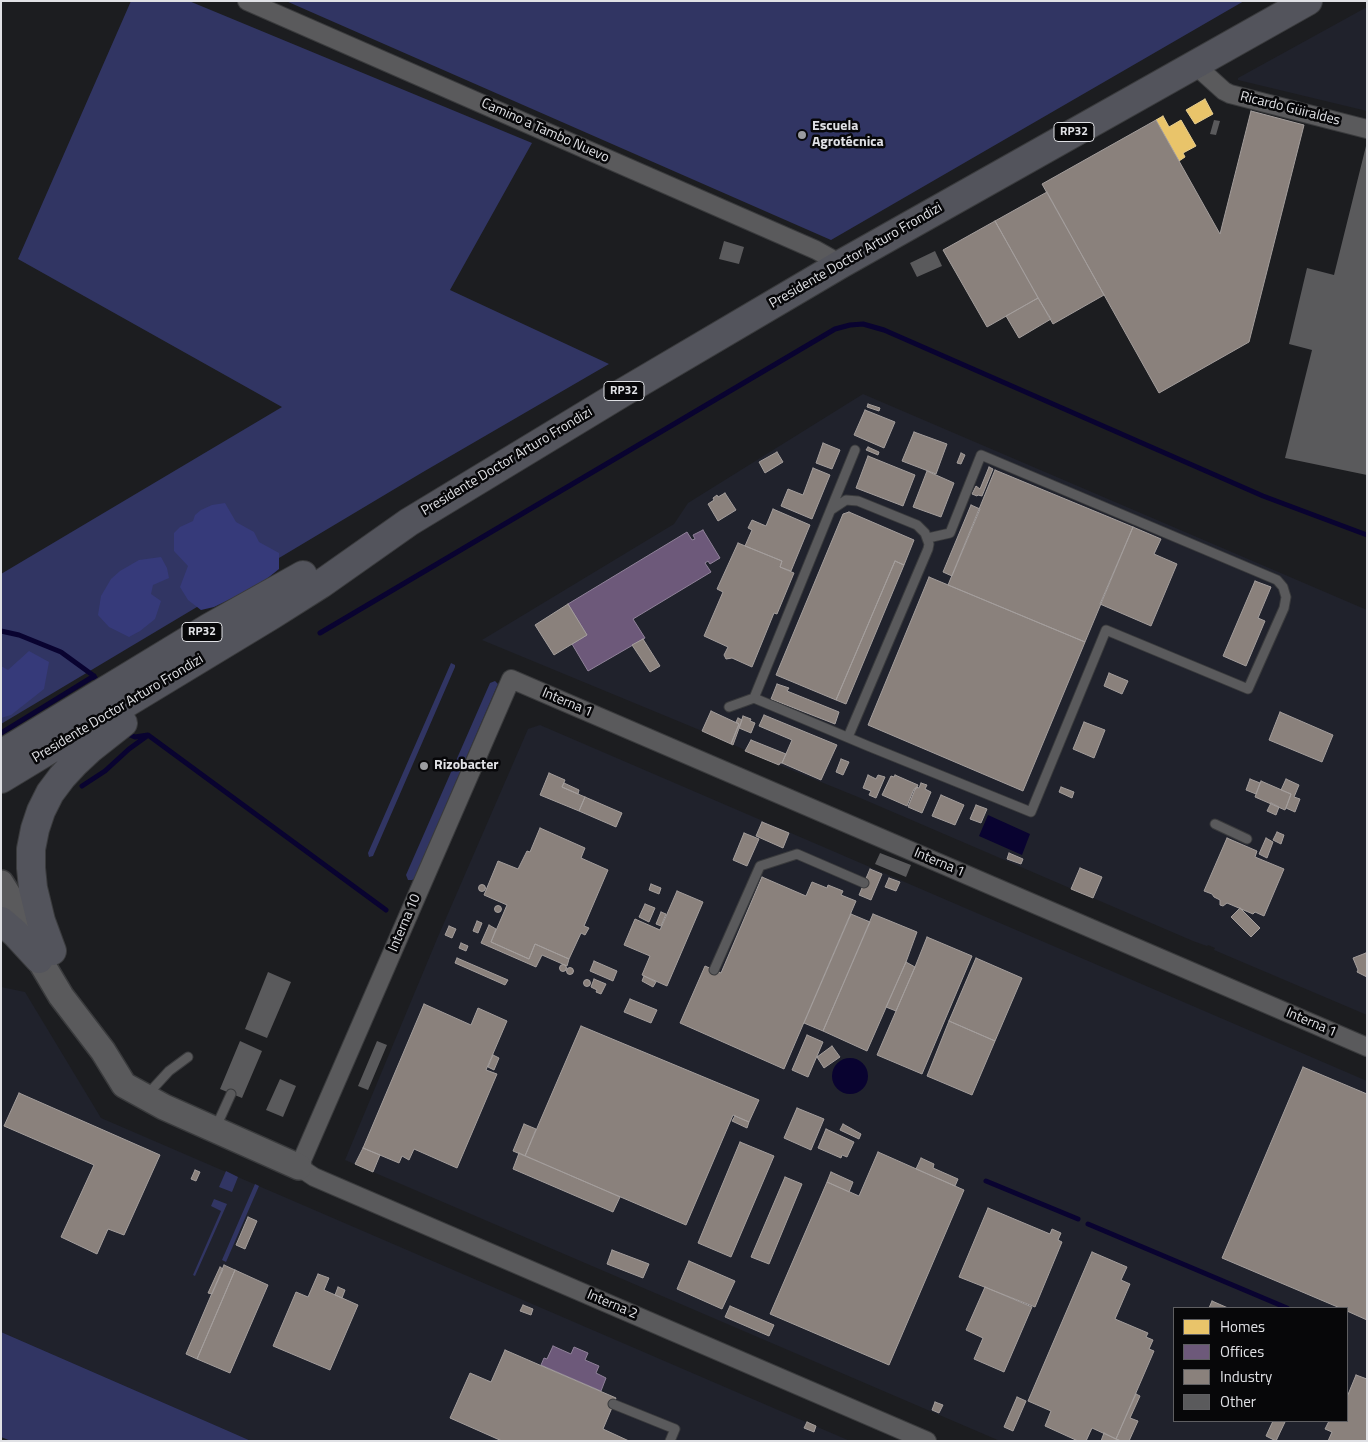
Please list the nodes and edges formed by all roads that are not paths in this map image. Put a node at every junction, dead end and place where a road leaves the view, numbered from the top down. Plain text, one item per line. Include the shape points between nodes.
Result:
1 (247, 1) edge
2 (1308, 1) edge
3 (1194, 64) junction
4 (1367, 129) edge
5 (841, 264) junction
6 (856, 450) dead end
7 (831, 510) junction
8 (409, 522) junction
9 (928, 538) junction
10 (272, 615) junction
11 (180, 645) junction
12 (511, 679) joint
13 (754, 698) junction
14 (729, 706) dead end
15 (848, 737) junction
16 (1, 754) edge
17 (1, 763) edge
18 (1, 779) edge
19 (1215, 824) dead end
20 (1247, 839) dead end
21 (1, 883) edge
22 (864, 883) dead end
23 (1, 921) edge
24 (46, 955) junction
25 (714, 970) dead end
26 (1367, 1047) edge
27 (188, 1057) dead end
28 (231, 1094) dead end
29 (145, 1097) junction
30 (215, 1130) junction
31 (300, 1167) junction
32 (613, 1404) dead end
33 (670, 1441) edge
34 (927, 1441) edge

1 - 5 street, Camino a Tambo Nuevo via 798,242
2 - 3 main road, Presidente Doctor Arturo Frondizi / RP32
3 - 4 street, Ricardo Güiraldes via 1230,94
3 - 5 main road, Presidente Doctor Arturo Frondizi / RP32
5 - 8 main road, Presidente Doctor Arturo Frondizi / RP32
6 - 7 lane
7 - 9 lane via 846,500 858,501 917,526
7 - 13 lane
8 - 10 main road, Presidente Doctor Arturo Frondizi / RP32
8 - 11 main road, Presidente Doctor Arturo Frondizi / RP32 via 313,570
9 - 15 lane via 928,549
9 - 15 lane via 950,533 981,455 1276,580 1286,597 1248,689 1106,630 1031,812
10 - 18 main road, Presidente Doctor Arturo Frondizi / RP32
10 - 24 main road via 105,737 75,763 50,793 41,811 31,849 33,888
11 - 16 main road, Presidente Doctor Arturo Frondizi / RP32
11 - 17 main road via 90,710
12 - 26 street, Interna 1
12 - 31 street, Interna 10
13 - 14 lane
13 - 15 lane
19 - 20 lane
21 - 24 street
22 - 25 lane via 797,854 760,866
23 - 24 main road
24 - 29 street via 74,989 103,1051 124,1085
27 - 29 lane via 169,1071
28 - 30 lane
29 - 30 street
30 - 31 street
31 - 34 street, Interna 2 via 314,1177
32 - 33 lane via 675,1429

